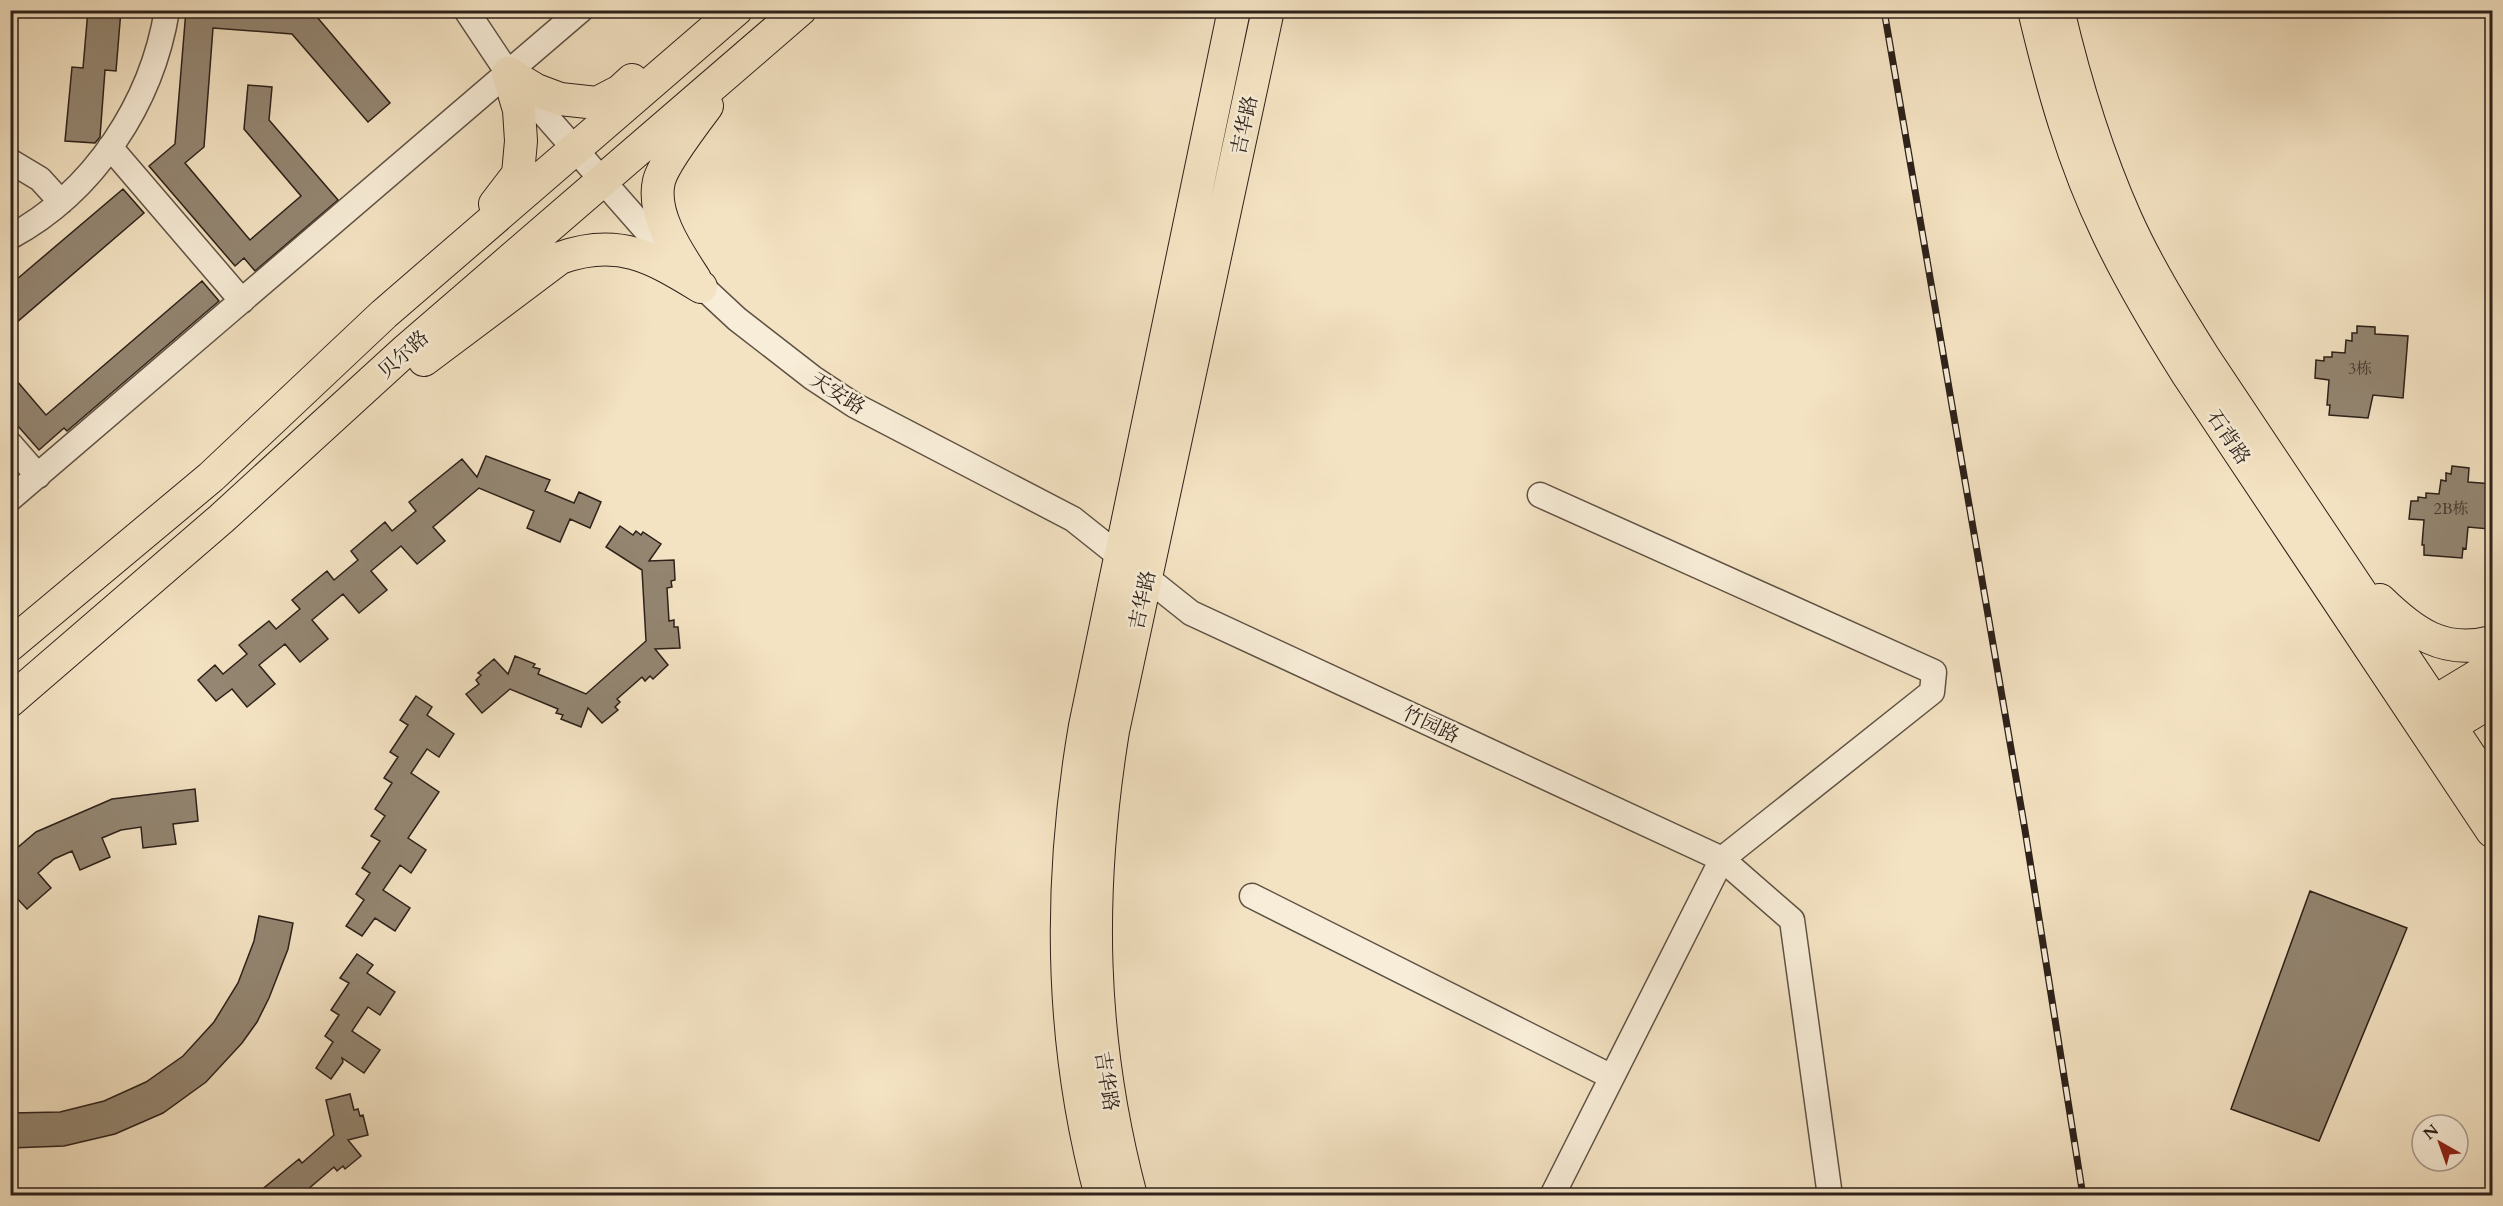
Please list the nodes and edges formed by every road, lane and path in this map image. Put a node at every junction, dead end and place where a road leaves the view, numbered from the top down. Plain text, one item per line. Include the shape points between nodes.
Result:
1 (167, 10) edge
2 (466, 10) edge
3 (581, 10) edge
4 (712, 10) edge
5 (736, 10) edge
6 (800, 10) edge
7 (1234, 10) edge
8 (1268, 10) edge
9 (2034, 10) edge
10 (2058, 10) edge
11 (744, 59) junction
12 (508, 73) junction
13 (110, 147) junction
14 (575, 150) junction
15 (10, 160) edge
16 (602, 181) junction
17 (61, 202) junction
18 (10, 237) edge
19 (437, 269) junction
20 (701, 287) junction
21 (242, 301) junction
22 (359, 393) junction
23 (10, 444) edge
24 (38, 476) junction
25 (1540, 495) dead end
26 (10, 499) edge
27 (1120, 556) junction
28 (2341, 563) junction
29 (1147, 577) junction
30 (2493, 642) edge
31 (10, 645) edge
32 (2493, 667) edge
33 (10, 701) edge
34 (2493, 701) edge
35 (2433, 720) junction
36 (2493, 789) edge
37 (2493, 831) edge
38 (1722, 859) junction
39 (1252, 896) dead end
40 (1612, 1077) junction
41 (1101, 1196) edge
42 (1131, 1196) edge
43 (1552, 1196) edge
44 (1830, 1196) edge

1 - 13 street via 150,75
2 - 12 street, 天安路
3 - 12 street
4 - 12 main road via 620,91 597,103 560,99
5 - 14 main road, 贝尔路
6 - 11 main road, 贝尔路
7 - 27 main road, 吉华路
8 - 29 main road, 吉华路
9 - 35 main road, 石背路 via 2050,78 2075,155 2106,231 2143,303 2186,372
10 - 28 main road, 石背路 via 2072,72 2097,147 2127,221 2163,292
11 - 16 main road, 贝尔路
11 - 20 main road via 676,149 659,180 664,225
12 - 14 street, 天安路
12 - 19 main road via 519,110 518,174
12 - 21 street
13 - 17 street
13 - 21 street
14 - 16 street, 天安路
14 - 19 main road, 贝尔路
15 - 17 street via 40,179
16 - 20 street, 天安路
16 - 22 main road, 贝尔路
17 - 18 street
19 - 31 main road, 贝尔路 via 211,477
20 - 22 main road via 662,263 617,249 584,249 560,258 423,361
20 - 27 street, 天安路 via 775,350 854,405 1073,519
21 - 24 street
22 - 33 main road, 贝尔路 via 221,519
23 - 24 street
24 - 26 street
25 - 38 street via 1934,672 1932,692
27 - 29 street, 天安路
27 - 41 main road, 吉华路 via 1077,775 1065,924 1076,1073
28 - 30 main road via 2420,634 2462,646
28 - 35 main road, 石背路
29 - 38 street, 竹园路 via 1191,613
29 - 42 main road, 吉华路 via 1113,731 1099,827 1095,914 1096,982 1105,1068
32 - 35 main road
34 - 35 main road
35 - 36 main road, 石背路
35 - 37 main road, 石背路
38 - 40 street
38 - 44 street, 竹园路 via 1792,920
39 - 40 street
40 - 43 street

